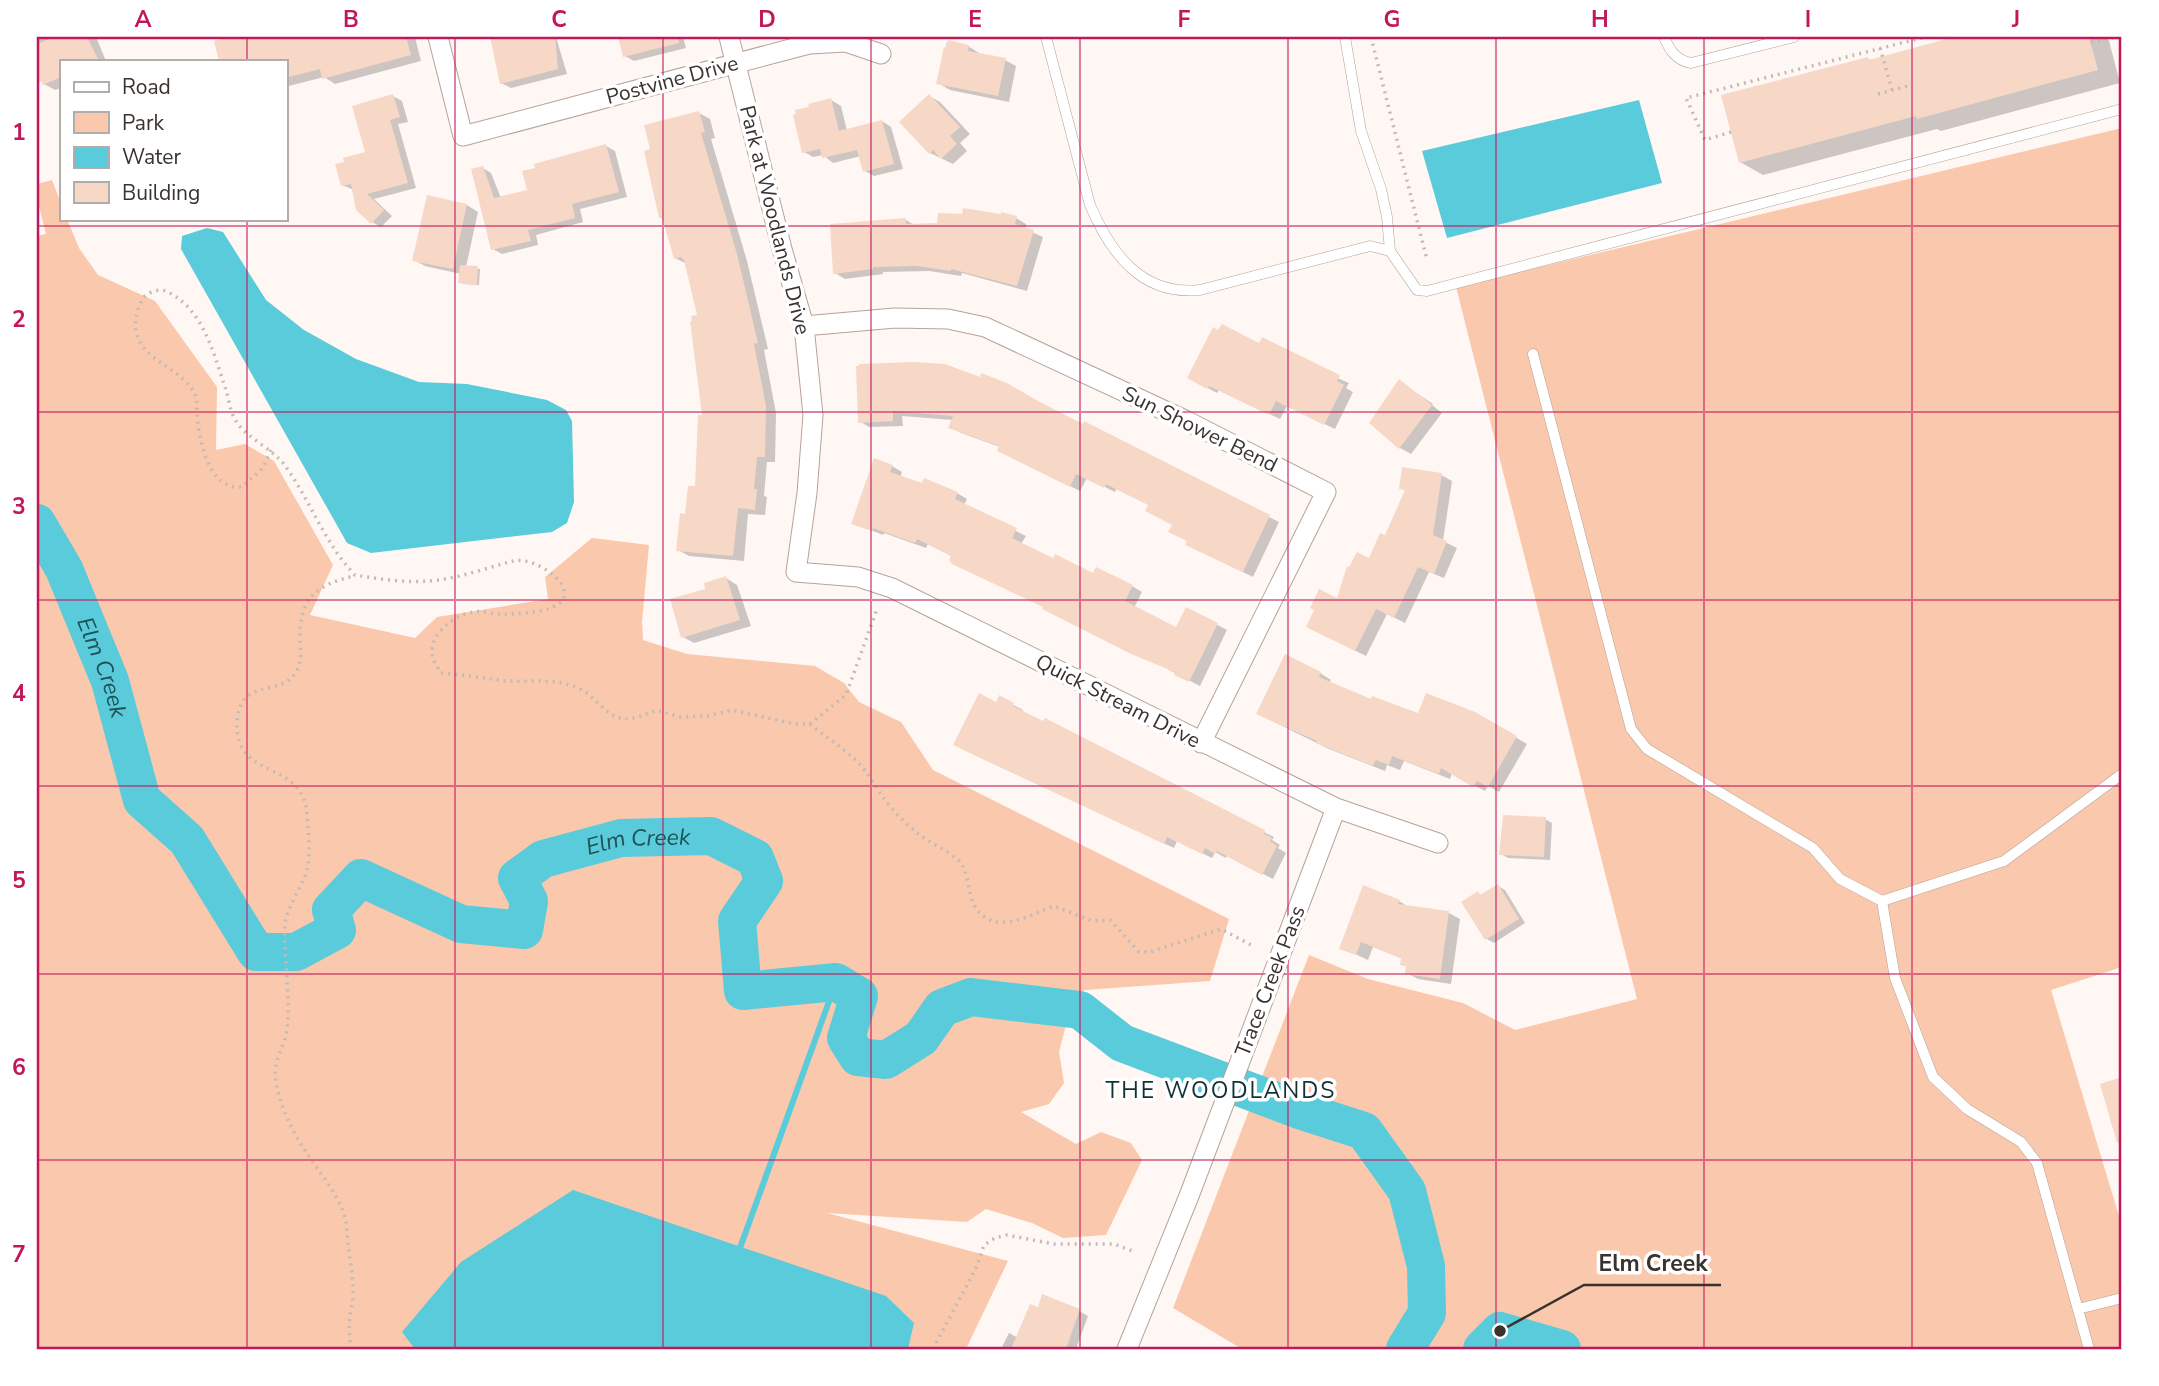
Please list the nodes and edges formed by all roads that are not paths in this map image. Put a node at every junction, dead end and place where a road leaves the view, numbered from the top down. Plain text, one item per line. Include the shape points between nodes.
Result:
1 (438, 37) edge
2 (730, 37) edge
3 (1046, 37) edge
4 (1345, 37) edge
5 (1664, 37) edge
6 (1794, 37) edge
7 (1754, 42) edge
8 (881, 54) dead end
9 (736, 62) junction
10 (2122, 109) edge
11 (1390, 251) junction
12 (804, 326) junction
13 (1532, 354) dead end
14 (796, 572) joint
15 (1201, 743) junction
16 (2122, 774) edge
17 (1336, 808) junction
18 (1438, 843) dead end
19 (1882, 901) junction
20 (2122, 1298) edge
21 (2078, 1309) junction
22 (1127, 1349) edge
23 (2089, 1349) edge

1 - 9 street, Postvine Drive via 463,136
2 - 9 street, Park at Woodlands Drive
3 - 11 lane via 1095,217 1119,257 1152,284 1185,292 1200,290 1370,246
4 - 11 lane via 1361,131 1383,199
5 - 7 lane via 1672,53 1691,64
6 - 7 lane
8 - 9 street, Postvine Drive via 834,42
9 - 12 street, Park at Woodlands Drive
10 - 11 lane via 1427,292 1417,290
12 - 14 street, Park at Woodlands Drive via 813,415
12 - 15 street, Sun Shower Bend via 895,318 948,319 985,327 1185,419 1326,492
13 - 19 lane via 1631,729 1647,749 1813,848 1840,879
14 - 15 street, Quick Stream Drive via 858,577 892,588
15 - 17 street, Quick Stream Drive
16 - 19 lane via 2004,860
17 - 18 street, Quick Stream Drive
17 - 22 street, Trace Creek Pass
19 - 21 lane via 1895,978 1933,1077 1967,1109 2021,1142 2037,1163
20 - 21 lane
21 - 23 lane

